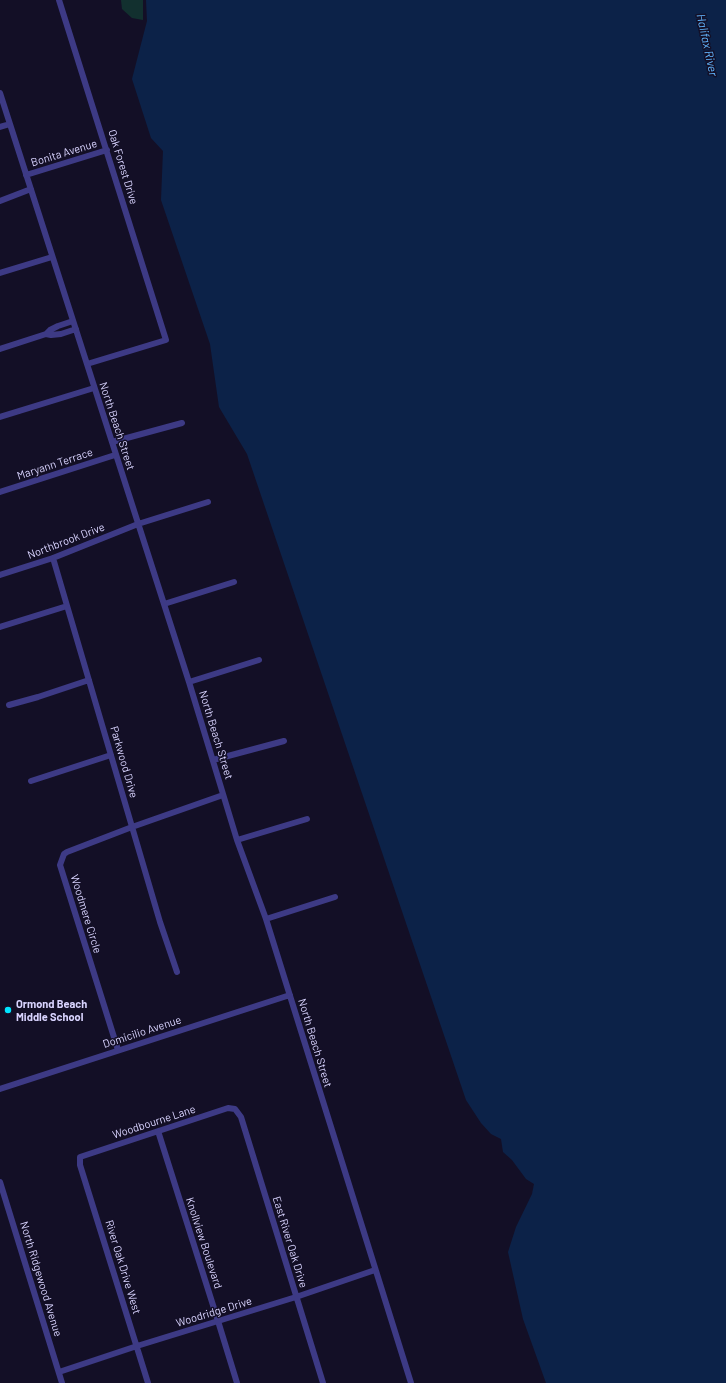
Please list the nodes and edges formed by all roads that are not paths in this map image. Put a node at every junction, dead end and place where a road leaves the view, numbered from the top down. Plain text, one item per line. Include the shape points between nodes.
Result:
1 (59, 0) edge
2 (0, 93) edge
3 (10, 124) junction
4 (0, 127) edge
5 (107, 150) junction
6 (26, 175) junction
7 (31, 189) junction
8 (0, 200) edge
9 (52, 258) junction
10 (0, 273) edge
11 (73, 321) junction
12 (76, 330) junction
13 (46, 334) junction
14 (0, 349) edge
15 (87, 364) junction
16 (94, 388) junction
17 (0, 417) edge
18 (182, 423) dead end
19 (112, 442) junction
20 (116, 454) junction
21 (0, 492) edge
22 (208, 502) dead end
23 (138, 524) junction
24 (53, 558) junction
25 (0, 575) edge
26 (234, 582) dead end
27 (164, 604) junction
28 (67, 606) junction
29 (0, 627) edge
30 (259, 660) dead end
31 (89, 680) junction
32 (189, 682) junction
33 (9, 705) dead end
34 (284, 741) dead end
35 (111, 755) junction
36 (213, 760) junction
37 (31, 781) dead end
38 (223, 795) junction
39 (308, 819) dead end
40 (132, 827) junction
41 (237, 840) junction
42 (335, 897) dead end
43 (266, 919) junction
44 (177, 972) dead end
45 (290, 995) junction
46 (118, 1050) junction
47 (0, 1089) edge
48 (236, 1109) joint
49 (158, 1131) junction
50 (80, 1157) joint
51 (0, 1182) edge
52 (375, 1270) junction
53 (296, 1297) junction
54 (218, 1321) junction
55 (137, 1346) junction
56 (59, 1372) junction
57 (62, 1383) edge
58 (148, 1383) edge
59 (237, 1383) edge
60 (323, 1383) edge
61 (411, 1383) edge

1 - 5 street, Oak Forest Drive
2 - 3 street, North Beach Street
3 - 4 street
3 - 6 street, North Beach Street
5 - 6 street, Bonita Avenue
5 - 15 street, Oak Forest Drive via 166,340
6 - 7 street, North Beach Street
7 - 8 street
7 - 9 street, North Beach Street
9 - 10 street
9 - 11 street, North Beach Street
11 - 12 street, North Beach Street
11 - 13 street via 58,326
12 - 13 street
12 - 15 street, North Beach Street
13 - 14 street
15 - 16 street, North Beach Street
16 - 17 street
16 - 19 street, North Beach Street
18 - 19 street
19 - 20 street, North Beach Street
20 - 21 street, Maryann Terrace
20 - 23 street, North Beach Street
22 - 23 street, Northbrook Drive
23 - 24 street, Northbrook Drive
23 - 27 street, North Beach Street
24 - 25 street, Northbrook Drive
24 - 28 street, Parkwood Drive
26 - 27 street
27 - 32 street, North Beach Street
28 - 29 street
28 - 31 street, Parkwood Drive
30 - 32 street
31 - 33 street
31 - 35 street, Parkwood Drive
32 - 36 street, North Beach Street
34 - 36 street
35 - 37 street
35 - 40 street, Parkwood Drive
36 - 38 street, North Beach Street
38 - 40 street, Woodmere Circle
38 - 41 street, North Beach Street
39 - 41 street
40 - 44 street, Parkwood Drive
40 - 46 street, Woodmere Circle via 67,852 60,865
41 - 43 street, North Beach Street
42 - 43 street
43 - 45 street, North Beach Street
45 - 46 street, Domicilio Avenue
45 - 52 street, North Beach Street
46 - 47 street, Domicilio Avenue
48 - 49 street, Woodbourne Lane via 228,1108
48 - 53 street, East River Oak Drive via 241,1116
49 - 50 street, Woodbourne Lane
49 - 54 street, Knollview Boulevard
50 - 55 street, River Oak Drive West via 80,1165
51 - 56 street, North Ridgewood Avenue
52 - 53 street, Woodridge Drive
52 - 61 street, North Beach Street
53 - 54 street, Woodridge Drive
53 - 60 street, East River Oak Drive
54 - 55 street, Woodridge Drive
54 - 59 street, Knollview Boulevard
55 - 56 street, Woodridge Drive
55 - 58 street, River Oak Drive West
56 - 57 street, North Ridgewood Avenue

